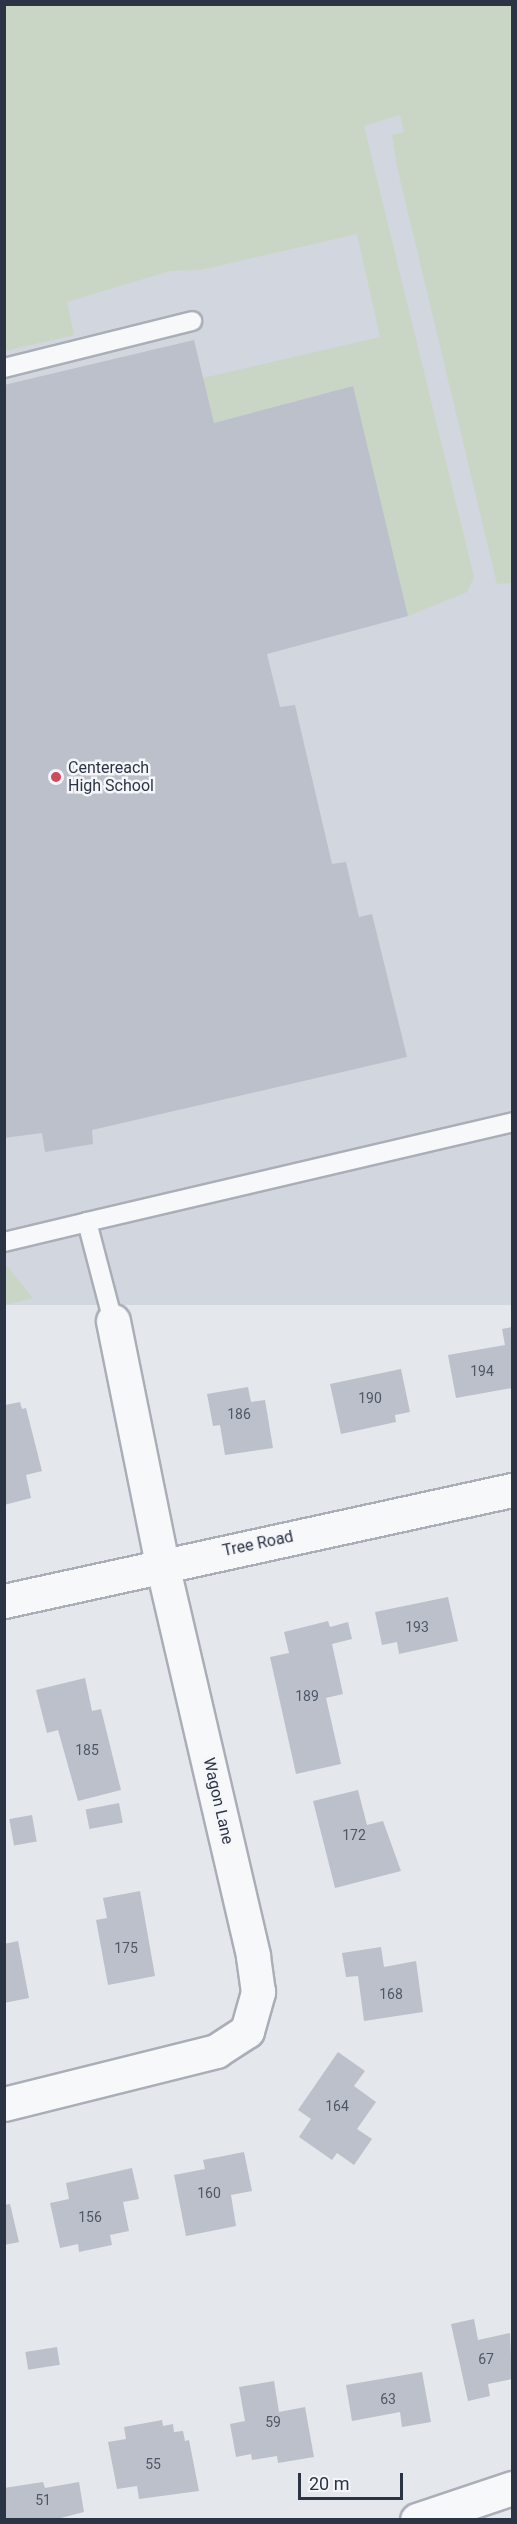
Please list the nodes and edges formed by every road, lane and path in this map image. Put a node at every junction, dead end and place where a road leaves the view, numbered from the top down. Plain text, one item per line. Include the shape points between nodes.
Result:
1 (192, 321) dead end
2 (4, 368) edge
3 (513, 1122) edge
4 (87, 1222) junction
5 (8, 1238) edge
6 (113, 1321) joint
7 (513, 1490) edge
8 (162, 1564) junction
9 (4, 1601) edge
10 (4, 2104) edge
11 (513, 2487) edge
12 (417, 2520) edge

1 - 2 lane
3 - 4 lane
4 - 5 lane
4 - 6 lane
6 - 8 street, Wagon Lane
7 - 8 street, Tree Road
8 - 9 street, Tree Road
8 - 10 street, Wagon Lane via 254,1955 258,1992 247,2031 216,2051 183,2062
11 - 12 street

